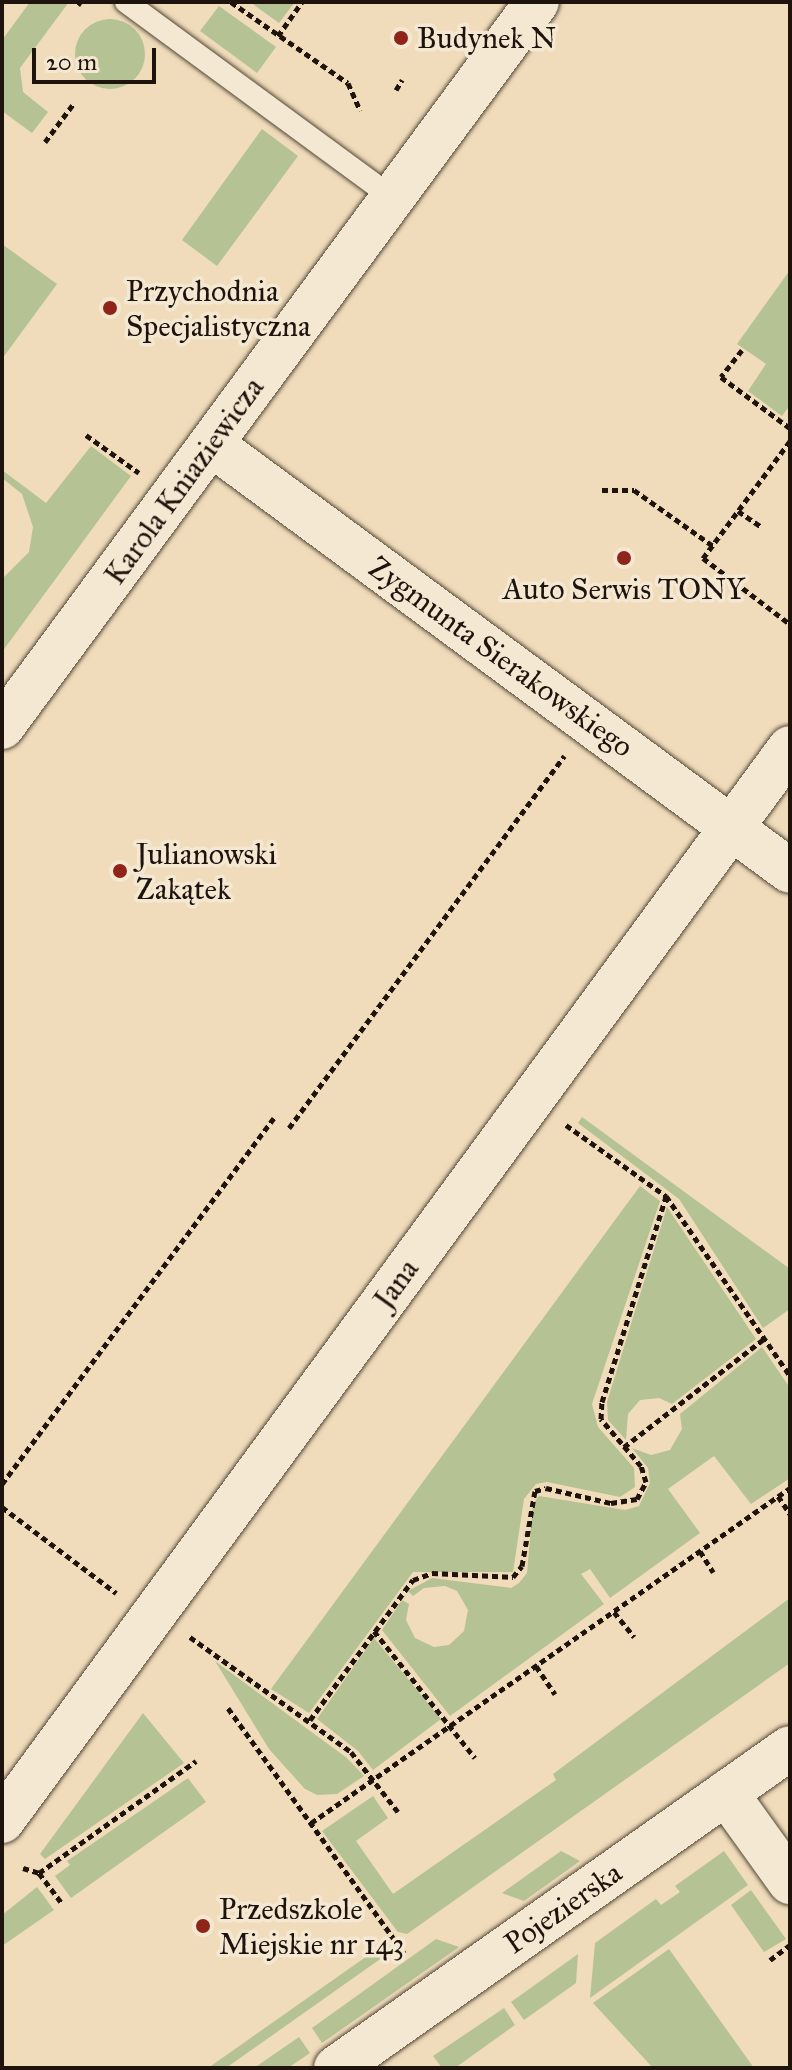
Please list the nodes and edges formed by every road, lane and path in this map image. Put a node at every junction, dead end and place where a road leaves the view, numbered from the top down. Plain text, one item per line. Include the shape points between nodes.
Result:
1 (231, 2) edge
2 (302, 2) edge
3 (537, 2) edge
4 (135, 5) edge
5 (278, 36) junction
6 (402, 80) dead end
7 (396, 90) dead end
8 (74, 103) dead end
9 (360, 110) dead end
10 (45, 142) dead end
11 (393, 198) junction
12 (742, 350) dead end
13 (790, 428) edge
14 (86, 435) dead end
15 (790, 441) edge
16 (211, 444) junction
17 (144, 476) dead end
18 (602, 490) dead end
19 (738, 511) junction
20 (760, 526) dead end
21 (713, 546) junction
22 (790, 624) edge
23 (2, 727) edge
24 (790, 748) edge
25 (565, 753) dead end
26 (732, 827) junction
27 (790, 871) edge
28 (274, 1118) dead end
29 (566, 1125) dead end
30 (289, 1128) dead end
31 (666, 1196) junction
32 (765, 1338) junction
33 (790, 1376) edge
34 (624, 1447) junction
35 (2, 1484) edge
36 (790, 1488) edge
37 (778, 1496) junction
38 (2, 1507) edge
39 (790, 1514) edge
40 (700, 1551) junction
41 (713, 1572) dead end
42 (112, 1588) dead end
43 (614, 1612) junction
44 (374, 1631) junction
45 (190, 1637) dead end
46 (634, 1637) dead end
47 (536, 1666) junction
48 (555, 1694) dead end
49 (228, 1708) dead end
50 (310, 1720) junction
51 (452, 1725) junction
52 (790, 1748) edge
53 (475, 1758) dead end
54 (196, 1761) dead end
55 (374, 1779) junction
56 (726, 1793) junction
57 (398, 1812) dead end
58 (2, 1821) edge
59 (311, 1823) junction
60 (23, 1868) dead end
61 (39, 1873) junction
62 (790, 1882) edge
63 (62, 1903) dead end
64 (790, 1945) edge
65 (404, 1953) dead end
66 (770, 1960) dead end
67 (336, 2068) edge

1 - 5 path
2 - 5 path
3 - 11 street, Karola Kniaziewicza
4 - 11 lane
5 - 9 path via 348,83
6 - 7 path
8 - 10 path
11 - 16 street, Karola Kniaziewicza
12 - 13 path via 721,377
14 - 17 path
15 - 19 path
16 - 23 street, Karola Kniaziewicza
16 - 26 street, Zygmunta Sierakowskiego
18 - 21 path via 634,490
19 - 20 path
19 - 21 path
21 - 22 path via 703,558
24 - 26 street, Jana
25 - 30 path
26 - 27 street, Zygmunta Sierakowskiego
26 - 58 street, Jana
28 - 35 path
29 - 31 path
31 - 32 path
31 - 34 path via 602,1402 601,1419
32 - 33 path
32 - 34 path
34 - 44 path via 641,1466 646,1482 637,1499 611,1503 546,1488 535,1491 522,1566 513,1577 432,1573 413,1580
36 - 37 path
37 - 39 path
37 - 40 path
38 - 42 path
40 - 41 path
40 - 43 path
43 - 46 path
43 - 47 path
44 - 50 path
44 - 51 path
45 - 50 path
47 - 48 path
47 - 51 path
49 - 59 path
50 - 55 path via 351,1752
51 - 53 path
51 - 55 path
52 - 56 street, Pojezierska
54 - 61 path
55 - 57 path
55 - 59 path
56 - 62 street
56 - 67 street, Pojezierska
59 - 65 path
60 - 61 path
61 - 63 path
64 - 66 path

